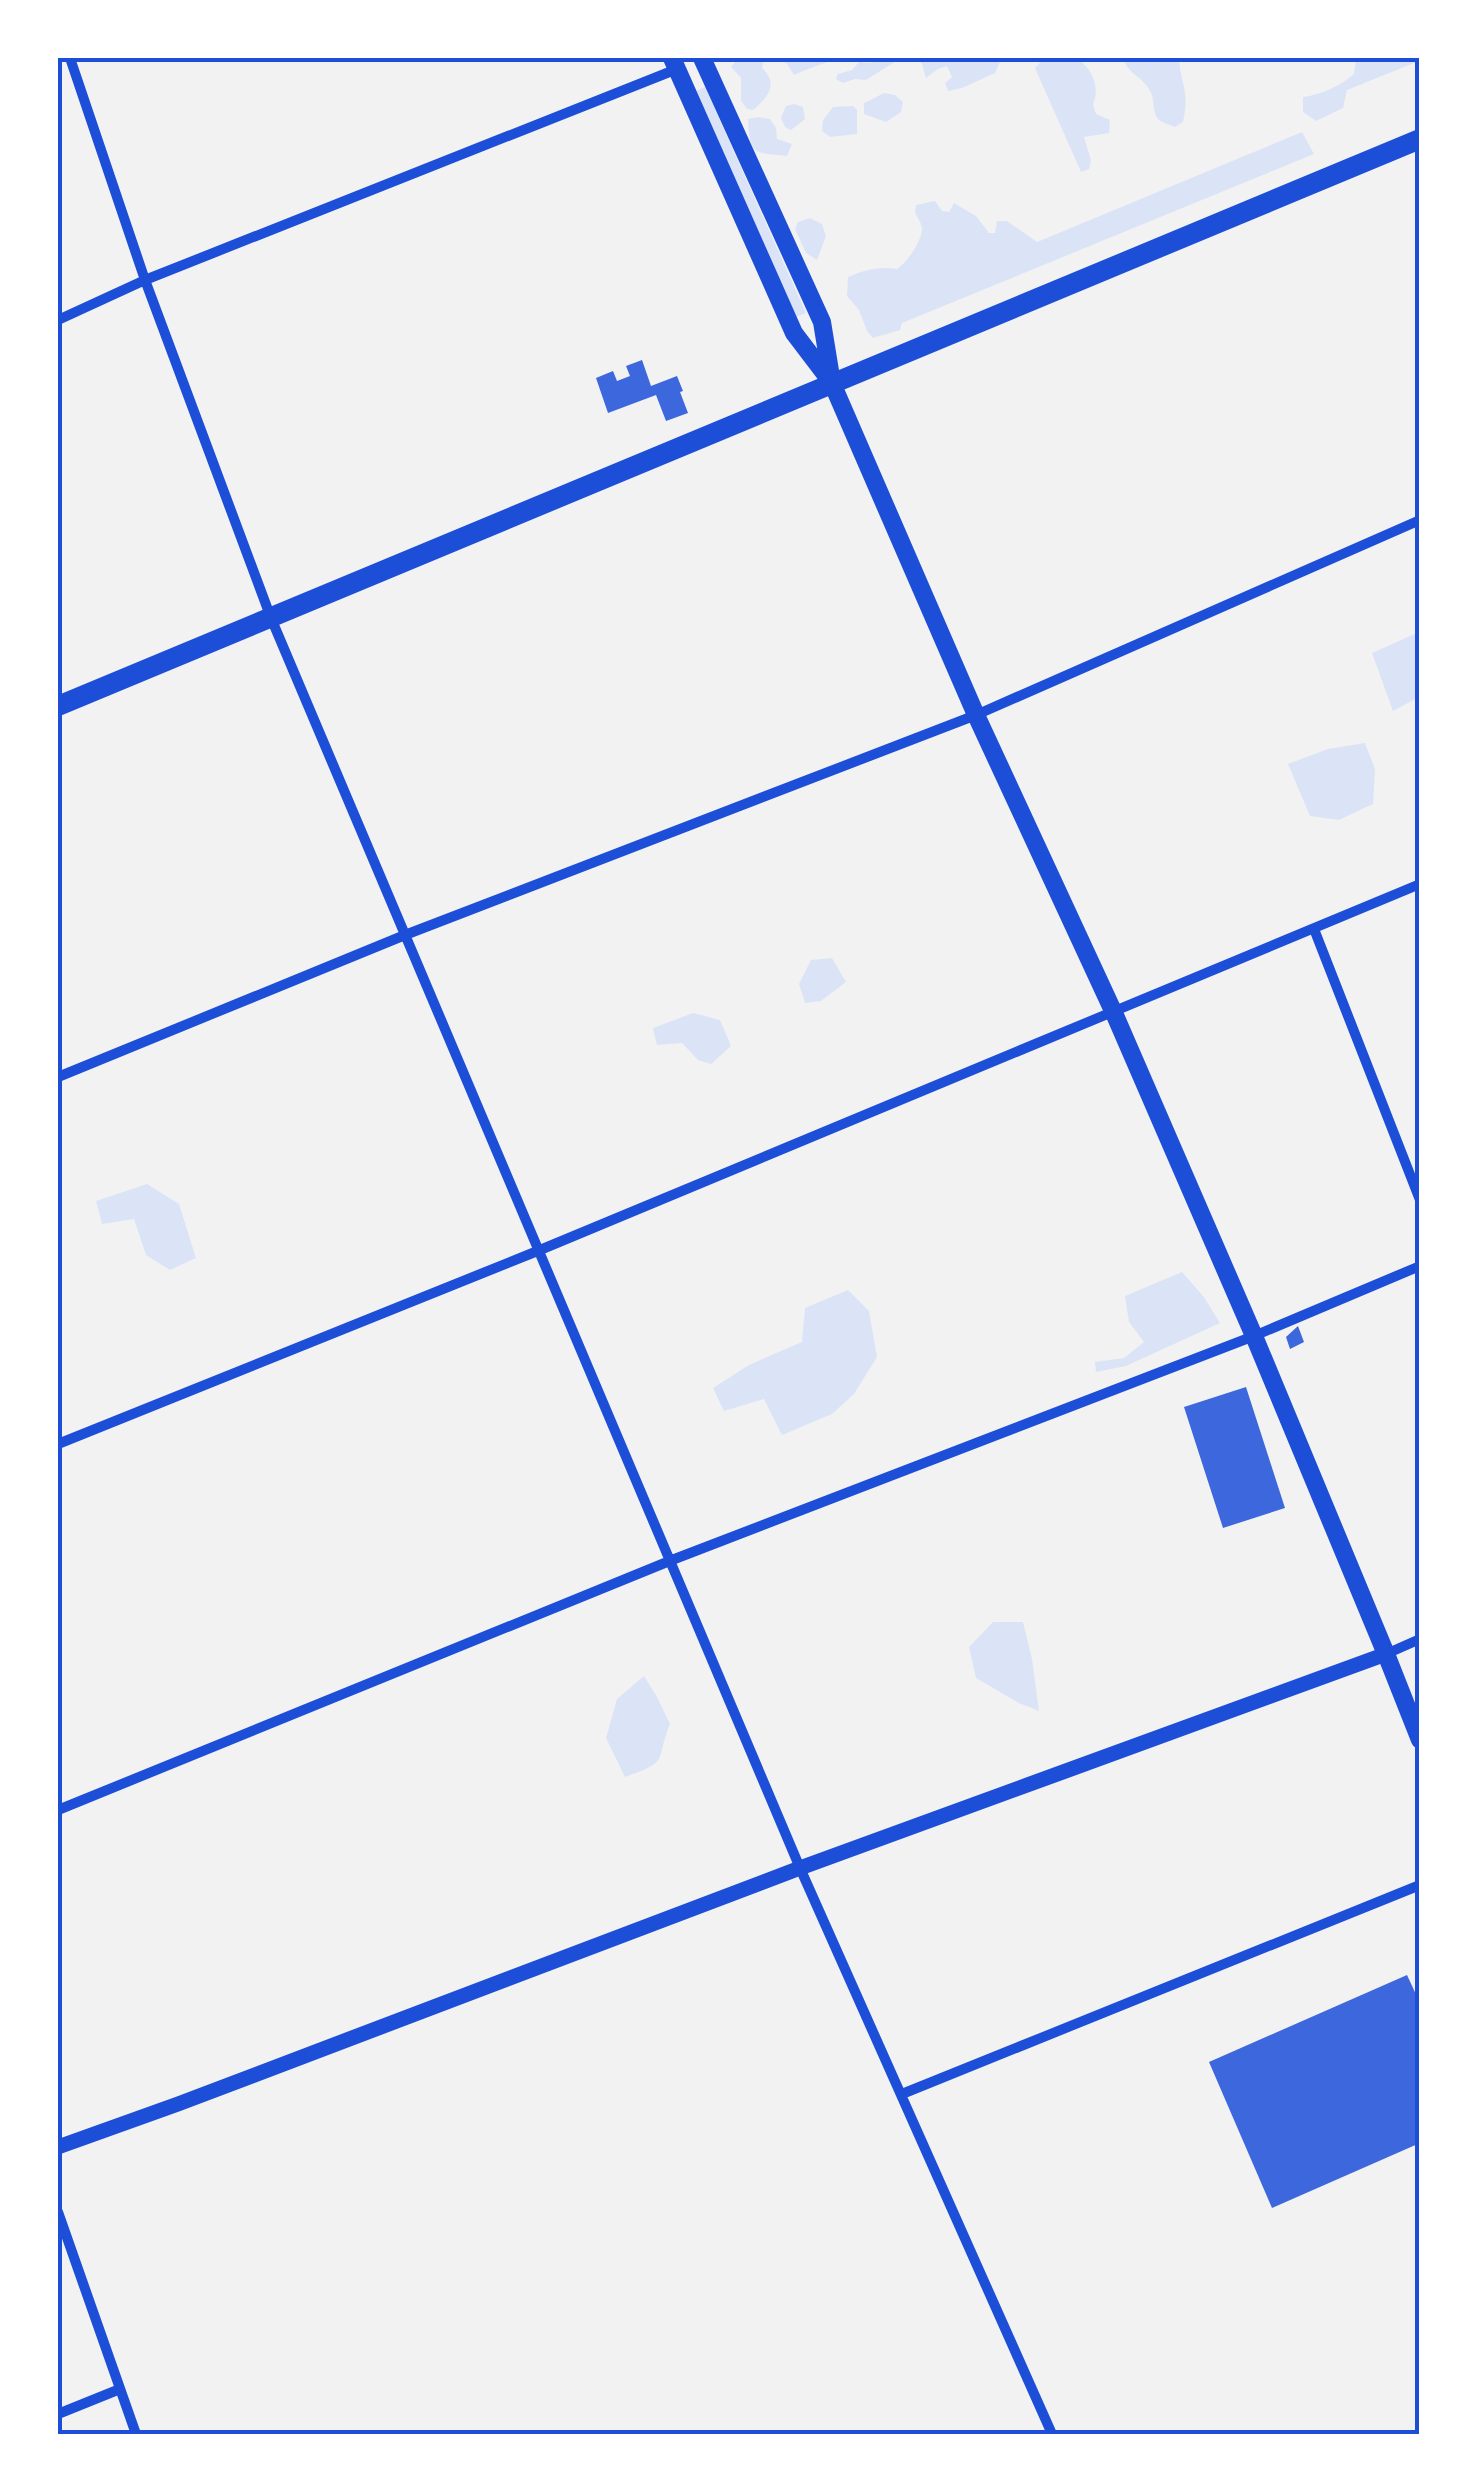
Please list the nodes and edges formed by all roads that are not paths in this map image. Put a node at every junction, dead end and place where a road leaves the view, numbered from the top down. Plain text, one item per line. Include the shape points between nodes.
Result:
1 (70, 58) edge
2 (705, 58) edge
3 (674, 63) edge
4 (1420, 138) edge
5 (145, 280) junction
6 (58, 320) edge
7 (832, 383) junction
8 (1420, 520) edge
9 (271, 618) junction
10 (58, 706) edge
11 (976, 716) junction
12 (1420, 884) edge
13 (1314, 929) junction
14 (405, 936) junction
15 (1114, 1013) junction
16 (58, 1077) edge
17 (1420, 1200) edge
18 (540, 1250) junction
19 (1420, 1266) edge
20 (1254, 1336) junction
21 (58, 1444) edge
22 (672, 1560) junction
23 (1420, 1639) edge
24 (1386, 1654) junction
25 (1420, 1740) edge
26 (58, 1810) edge
27 (800, 1868) junction
28 (1420, 1885) edge
29 (902, 2094) junction
30 (58, 2147) edge
31 (58, 2212) edge
32 (120, 2388) junction
33 (58, 2414) edge
34 (136, 2434) edge
35 (1052, 2434) edge

1 - 5 street
2 - 7 main road via 822,322
3 - 5 street
3 - 7 main road via 794,333
4 - 7 main road
5 - 6 street
5 - 9 street
7 - 9 main road
7 - 11 main road
8 - 11 street
9 - 10 main road
9 - 14 street
11 - 14 street
11 - 15 main road
12 - 13 street
13 - 15 street
13 - 17 street
14 - 16 street
14 - 18 street
15 - 18 street
15 - 20 main road
18 - 21 street
18 - 22 street
19 - 20 street
20 - 22 street
20 - 24 main road
22 - 26 street
22 - 27 street
23 - 24 street
24 - 25 main road
24 - 27 street
27 - 29 street
27 - 30 street
28 - 29 street
29 - 35 street
31 - 32 street
32 - 33 street
32 - 34 street

